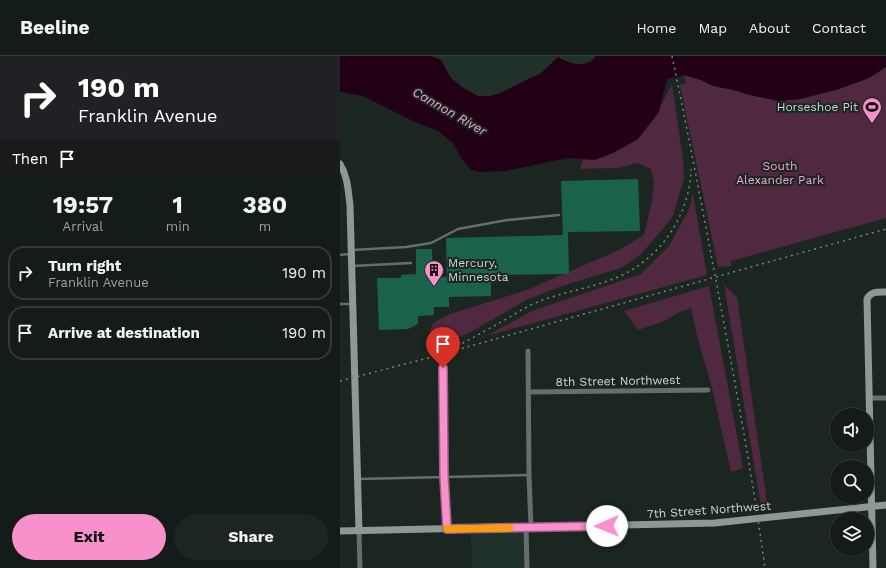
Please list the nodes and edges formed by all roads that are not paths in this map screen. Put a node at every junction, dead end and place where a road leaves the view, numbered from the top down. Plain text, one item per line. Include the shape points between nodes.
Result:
1 (340, 164) edge
2 (559, 215) dead end
3 (351, 252) junction
4 (340, 255) edge
5 (411, 263) dead end
6 (351, 266) junction
7 (886, 292) edge
8 (340, 304) edge
9 (352, 304) junction
10 (528, 351) dead end
11 (443, 368) dead end
12 (708, 390) dead end
13 (528, 392) junction
14 (869, 398) junction
15 (886, 398) edge
16 (529, 474) junction
17 (444, 476) junction
18 (358, 479) junction
19 (886, 505) edge
20 (872, 506) junction
21 (529, 527) junction
22 (447, 529) junction
23 (340, 531) edge
24 (359, 531) junction
25 (360, 568) edge
26 (527, 568) edge
27 (873, 568) edge

1 - 3 street via 347,181 350,205
2 - 3 lane via 506,220 458,229 431,243
3 - 4 lane
3 - 6 street
5 - 6 lane
6 - 9 street
7 - 14 street via 874,292 868,299
8 - 9 lane
9 - 18 street
10 - 13 street
11 - 17 street
12 - 13 street, 8th Street Northwest
13 - 16 street
14 - 15 street
14 - 20 street
16 - 17 lane
16 - 21 street
17 - 18 lane
17 - 22 street
18 - 24 street
19 - 20 street, 7th Street Northwest
20 - 21 street, 7th Street Northwest via 715,523
20 - 27 street
21 - 22 street, 7th Street Northwest
21 - 26 street
22 - 24 street, 7th Street Northwest
23 - 24 street, 7th Street Northwest
24 - 25 street

